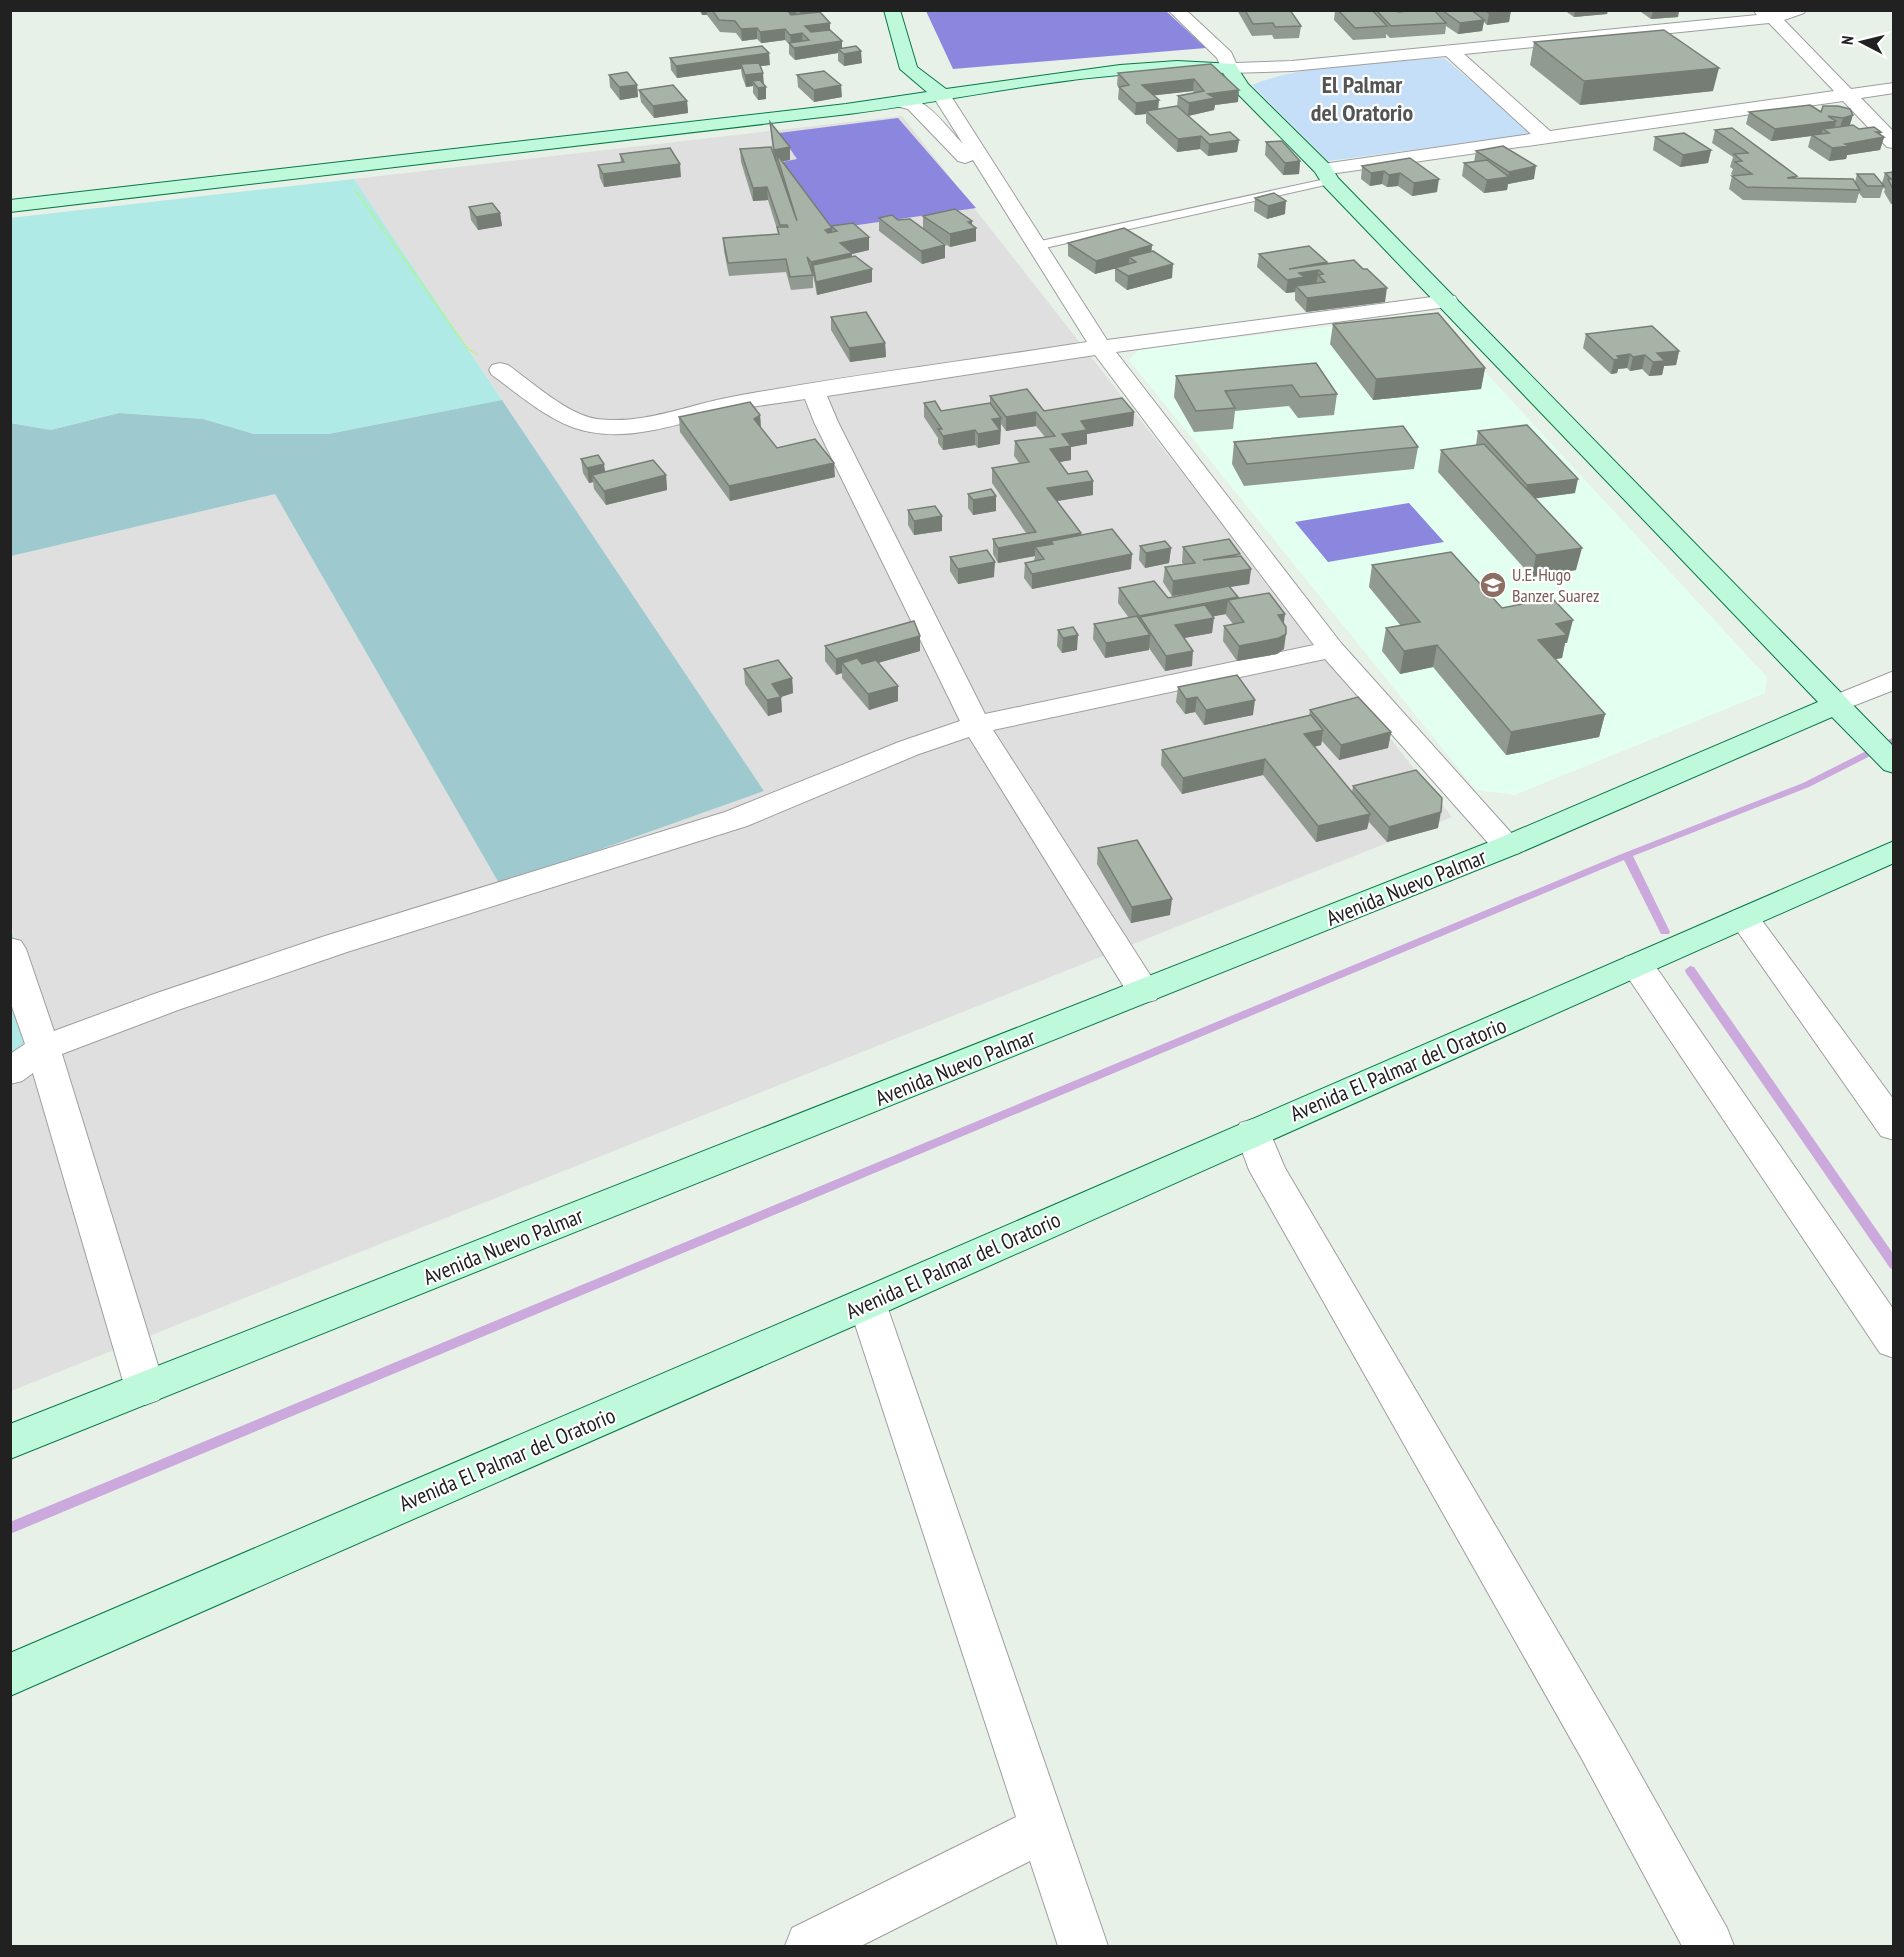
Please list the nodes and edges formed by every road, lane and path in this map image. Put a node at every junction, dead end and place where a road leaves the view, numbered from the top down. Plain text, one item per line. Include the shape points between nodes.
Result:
1 (892, 10) edge
2 (1176, 10) edge
3 (1798, 10) edge
4 (1767, 14) edge
5 (1451, 51) junction
6 (1229, 68) junction
7 (1893, 88) edge
8 (940, 93) junction
9 (1845, 94) junction
10 (902, 102) junction
11 (1544, 136) junction
12 (1893, 143) edge
13 (339, 168) junction
14 (1326, 175) junction
15 (1009, 203) junction
16 (10, 206) edge
17 (1036, 246) junction
18 (1447, 301) junction
19 (1101, 347) junction
20 (500, 370) joint
21 (814, 392) junction
22 (1331, 650) junction
23 (1893, 679) edge
24 (1846, 717) junction
25 (976, 724) junction
26 (1893, 764) edge
27 (1508, 846) junction
28 (1893, 851) edge
29 (1744, 918) junction
30 (10, 949) edge
31 (1637, 965) junction
32 (1144, 992) junction
33 (44, 1048) junction
34 (10, 1072) edge
35 (1893, 1127) edge
36 (1253, 1132) junction
37 (867, 1304) junction
38 (1893, 1342) edge
39 (145, 1388) junction
40 (10, 1442) edge
41 (10, 1675) edge
42 (1043, 1829) junction
43 (810, 1947) edge
44 (1083, 1947) edge
45 (1709, 1947) edge

1 - 8 main road via 909,69
2 - 6 street via 1224,57
3 - 4 street
4 - 5 street
4 - 9 street
5 - 6 street
5 - 11 street
6 - 8 main road via 1108,71
6 - 14 main road via 1241,87
7 - 9 street
8 - 10 main road
8 - 15 street
9 - 11 street
9 - 12 street
10 - 13 main road
10 - 15 street via 914,105
11 - 14 street
13 - 16 main road
13 - 20 path via 468,349
14 - 17 lane
14 - 18 main road
15 - 17 street
17 - 19 street
18 - 19 street
18 - 24 main road
19 - 21 street
19 - 22 street
20 - 21 street via 582,423 613,428
21 - 25 street
22 - 25 street
22 - 27 street
23 - 24 street, Avenida Nuevo Palmar
24 - 26 main road
24 - 27 main road, Avenida Nuevo Palmar
25 - 32 street
25 - 33 street via 735,819 336,944
27 - 32 main road, Avenida Nuevo Palmar
28 - 29 main road, Avenida El Palmar del Oratorio
29 - 31 main road, Avenida El Palmar del Oratorio
29 - 35 street
30 - 33 street
31 - 36 main road, Avenida El Palmar del Oratorio
31 - 38 street
32 - 39 main road, Avenida Nuevo Palmar
33 - 34 street
33 - 39 street
36 - 37 main road, Avenida El Palmar del Oratorio
36 - 45 street via 1267,1170 1593,1735
37 - 41 main road, Avenida El Palmar del Oratorio
37 - 42 street
39 - 40 main road, Avenida Nuevo Palmar
42 - 43 street
42 - 44 street

